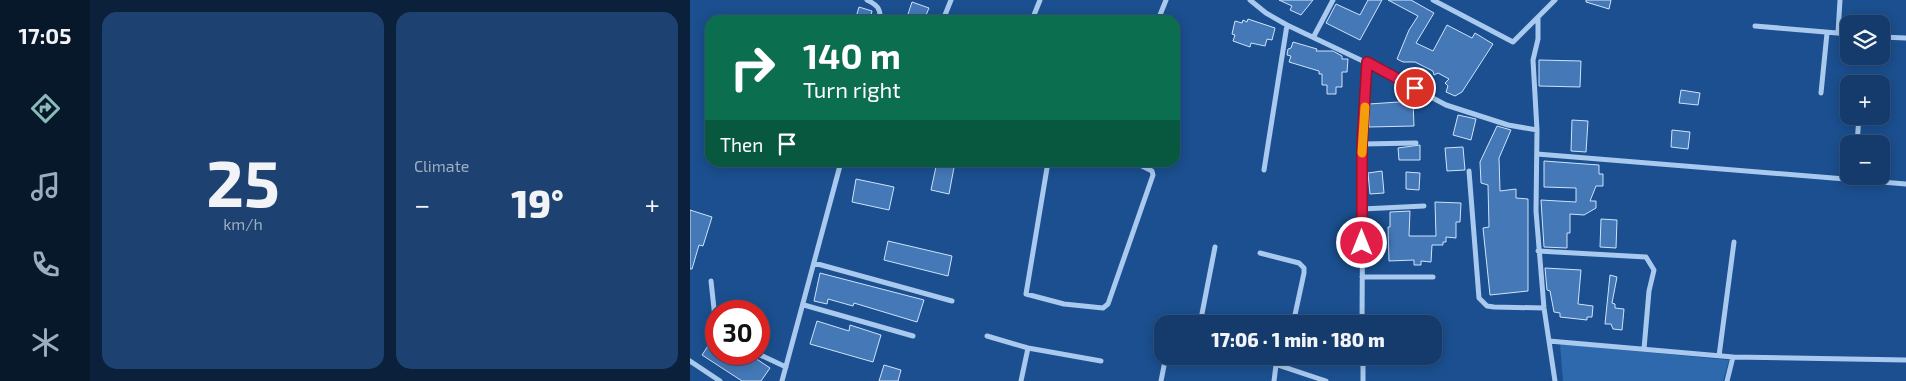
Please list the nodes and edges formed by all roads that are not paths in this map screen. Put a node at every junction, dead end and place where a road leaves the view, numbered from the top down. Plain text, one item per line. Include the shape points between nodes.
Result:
1 (867, 0) edge
2 (951, 0) edge
3 (1040, 0) edge
4 (1166, 0) edge
5 (1250, 0) edge
6 (1333, 0) edge
7 (1433, 0) edge
8 (1554, 0) edge
9 (1840, 0) edge
10 (878, 3) edge
11 (881, 15) edge
12 (945, 15) edge
13 (1034, 15) edge
14 (1160, 15) edge
15 (1538, 18) junction
16 (1287, 25) junction
17 (1755, 26) dead end
18 (1827, 33) junction
19 (1838, 33) joint
20 (1314, 36) junction
21 (1890, 37) edge
22 (1906, 38) edge
23 (1367, 62) junction
24 (1821, 93) dead end
25 (1537, 130) junction
26 (1416, 143) dead end
27 (1362, 144) junction
28 (1537, 154) junction
29 (840, 167) edge
30 (1047, 167) edge
31 (1144, 167) edge
32 (1264, 170) dead end
33 (1470, 171) dead end
34 (1840, 177) edge
35 (1890, 182) edge
36 (1906, 184) edge
37 (1424, 206) dead end
38 (1362, 209) junction
39 (1734, 242) dead end
40 (1215, 247) dead end
41 (1538, 251) junction
42 (1260, 253) dead end
43 (814, 263) junction
44 (1362, 277) junction
45 (1433, 277) dead end
46 (710, 281) dead end
47 (713, 300) edge
48 (952, 301) dead end
49 (804, 306) junction
50 (1544, 308) junction
51 (1202, 315) edge
52 (1295, 315) edge
53 (1362, 315) edge
54 (913, 336) dead end
55 (987, 336) dead end
56 (1549, 341) junction
57 (1028, 348) junction
58 (1644, 349) junction
59 (1719, 356) junction
60 (1733, 357) junction
61 (770, 360) edge
62 (1906, 360) edge
63 (690, 361) edge
64 (1101, 361) dead end
65 (1164, 365) edge
66 (1276, 365) joint
67 (1363, 365) edge
68 (1283, 366) joint
69 (786, 367) junction
70 (720, 381) edge
71 (782, 381) edge
72 (1021, 381) edge
73 (1160, 381) edge
74 (1274, 381) edge
75 (1326, 381) edge
76 (1363, 381) edge
77 (1555, 381) edge
78 (1727, 381) edge

1 - 10 street
2 - 12 street
3 - 13 street
4 - 14 street
5 - 16 street
6 - 20 street
7 - 15 street via 1512,42
8 - 15 street
9 - 19 street
10 - 11 street
15 - 25 street via 1533,60
16 - 20 street
16 - 32 street
17 - 18 street
18 - 19 street
18 - 24 street
20 - 23 street
21 - 22 street
23 - 25 street via 1446,105 1508,125
23 - 27 street
25 - 28 street
26 - 27 street
27 - 38 street
28 - 34 street
28 - 41 street
29 - 43 street
30 - 31 street via 1026,294 1064,304 1104,308 1154,175
33 - 50 street via 1479,298 1487,306
35 - 36 street
37 - 38 street
38 - 44 street
39 - 59 street
40 - 51 street
41 - 50 street
41 - 58 street via 1646,257 1654,270
42 - 52 street via 1299,263 1304,268
43 - 48 street
43 - 49 street
44 - 45 street
44 - 53 street
46 - 47 street
49 - 54 street
49 - 69 street
50 - 56 street
55 - 57 street
56 - 58 street
56 - 77 street
57 - 64 street
57 - 72 street
58 - 59 street
59 - 60 street
60 - 62 street
60 - 78 street
61 - 69 street
63 - 70 street
65 - 73 street
66 - 68 street
66 - 74 street
67 - 76 street
68 - 75 street
69 - 71 street

